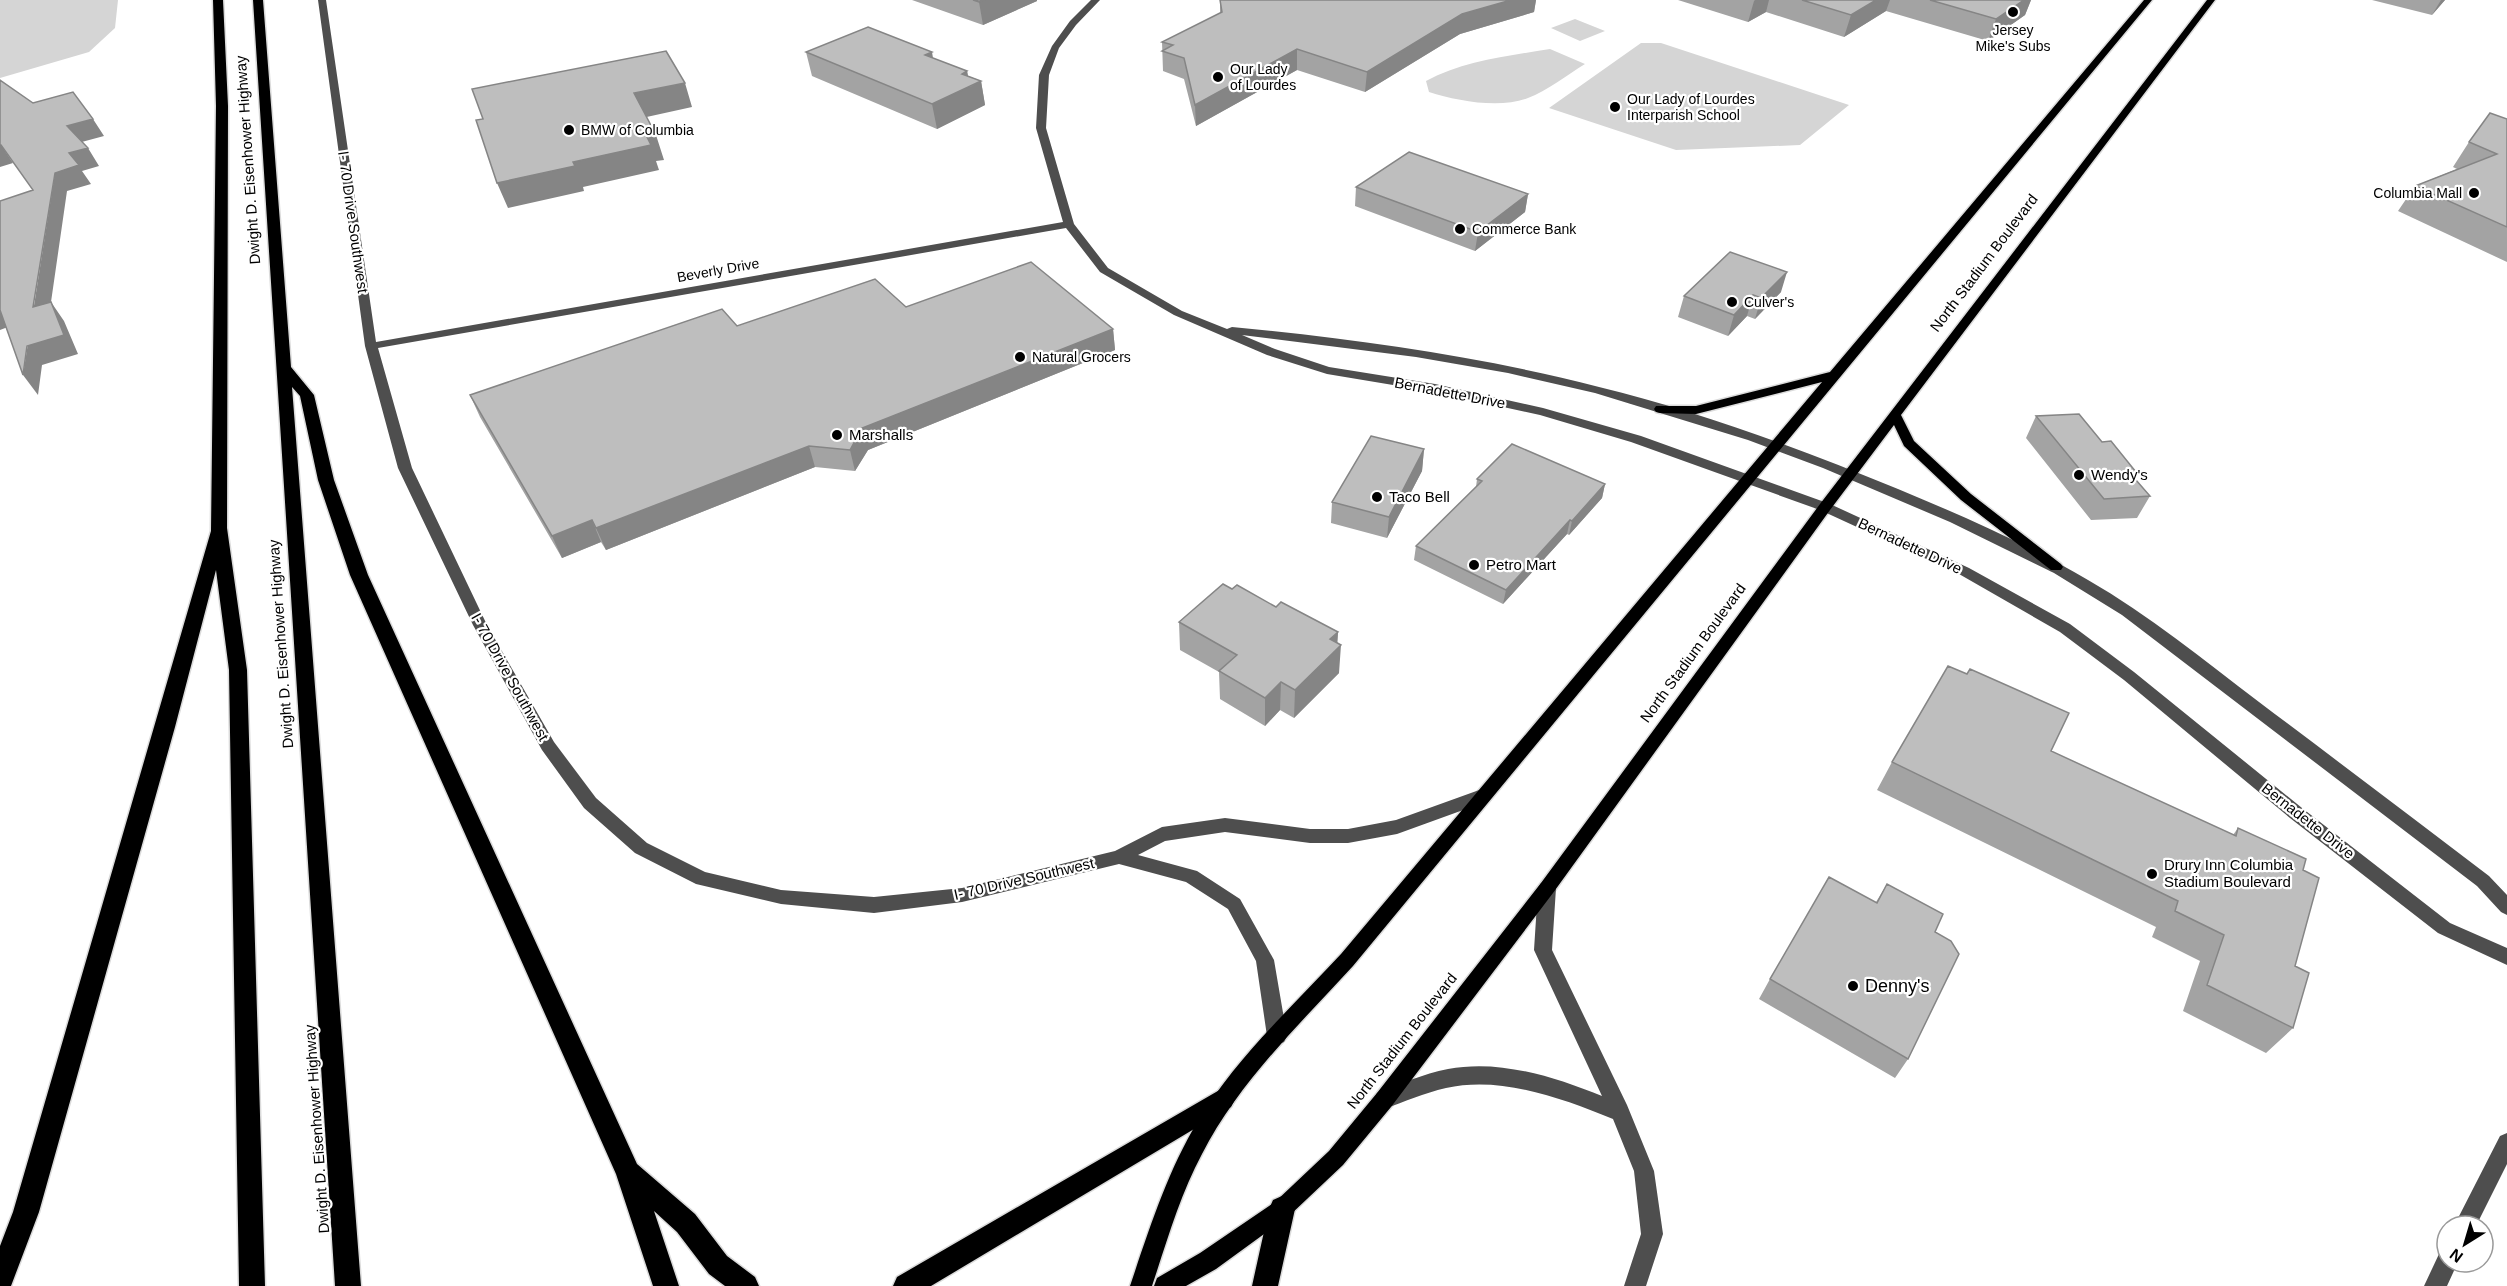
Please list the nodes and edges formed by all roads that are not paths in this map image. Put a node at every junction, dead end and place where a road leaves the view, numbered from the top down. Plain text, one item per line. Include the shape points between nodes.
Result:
1 (218, 0) edge
2 (258, 0) edge
3 (322, 0) edge
4 (1096, 0) edge
5 (2148, 0) edge
6 (2211, 0) edge
7 (1070, 224) junction
8 (1217, 330) junction
9 (371, 345) junction
10 (283, 367) junction
11 (1834, 375) junction
12 (1660, 409) junction
13 (1895, 415) junction
14 (1775, 445) junction
15 (1851, 474) junction
16 (1748, 478) junction
17 (1825, 507) junction
18 (219, 528) junction
19 (2055, 567) junction
20 (1482, 796) junction
21 (1119, 857) junction
22 (1547, 888) junction
23 (2507, 907) edge
24 (2507, 957) edge
25 (1276, 1036) junction
26 (1223, 1099) junction
27 (1384, 1100) junction
28 (1620, 1113) junction
29 (2507, 1143) edge
30 (628, 1172) junction
31 (1282, 1209) junction
32 (2471, 1214) edge
33 (0, 1280) edge
34 (252, 1286) edge
35 (348, 1286) edge
36 (666, 1286) edge
37 (746, 1286) edge
38 (906, 1286) edge
39 (1141, 1286) edge
40 (1166, 1286) edge
41 (1265, 1286) edge
42 (1635, 1286) edge

1 - 18 highway, Dwight D. Eisenhower Highway via 222,106
2 - 10 highway, Dwight D. Eisenhower Highway
3 - 9 street, I- 70 Drive Southwest
4 - 7 street, Bernadette Drive via 1055,48 1044,75 1041,128
5 - 11 main road
6 - 13 main road, North Stadium Boulevard
7 - 8 street, Bernadette Drive via 1104,270
7 - 9 street, Beverly Drive
8 - 12 street, Bernadette Drive via 1332,341 1457,362 1560,381
8 - 16 street, Bernadette Drive via 1328,369 1543,412
9 - 21 street, I- 70 Drive Southwest via 405,468 480,625 548,746 590,803 641,848 702,879 781,897 874,905 962,895
10 - 30 highway via 307,396 326,480 359,575
10 - 35 highway, Dwight D. Eisenhower Highway
11 - 12 main road via 1696,410
11 - 14 main road
12 - 14 street, Bernadette Drive
13 - 15 main road, North Stadium Boulevard
13 - 19 main road via 1909,443 1966,497
14 - 15 street, Bernadette Drive
14 - 16 main road
15 - 17 main road, North Stadium Boulevard
15 - 19 street, Bernadette Drive
16 - 17 street, Bernadette Drive
16 - 20 main road
17 - 22 main road, North Stadium Boulevard
17 - 24 street, Bernadette Drive via 1964,571 2065,628 2444,928
18 - 33 highway via 33,1189
18 - 34 highway, Dwight D. Eisenhower Highway via 238,670
19 - 23 street, Bernadette Drive via 2110,599 2171,643 2483,881
20 - 21 street, I- 70 Drive Southwest via 1396,827 1348,836 1310,836 1225,825 1162,834
20 - 25 main road via 1347,960
21 - 25 street, I- 70 Drive Southwest via 1191,876 1234,904 1265,960
22 - 27 main road, North Stadium Boulevard
22 - 28 street via 1543,950
25 - 26 main road
26 - 38 highway
26 - 39 main road via 1186,1165
27 - 28 street via 1454,1077 1508,1076 1553,1086
27 - 31 main road, North Stadium Boulevard via 1336,1158
28 - 42 street via 1644,1171 1652,1234
29 - 32 street
30 - 36 highway
30 - 37 highway via 686,1223 718,1264
31 - 40 main road, North Stadium Boulevard
31 - 41 highway

